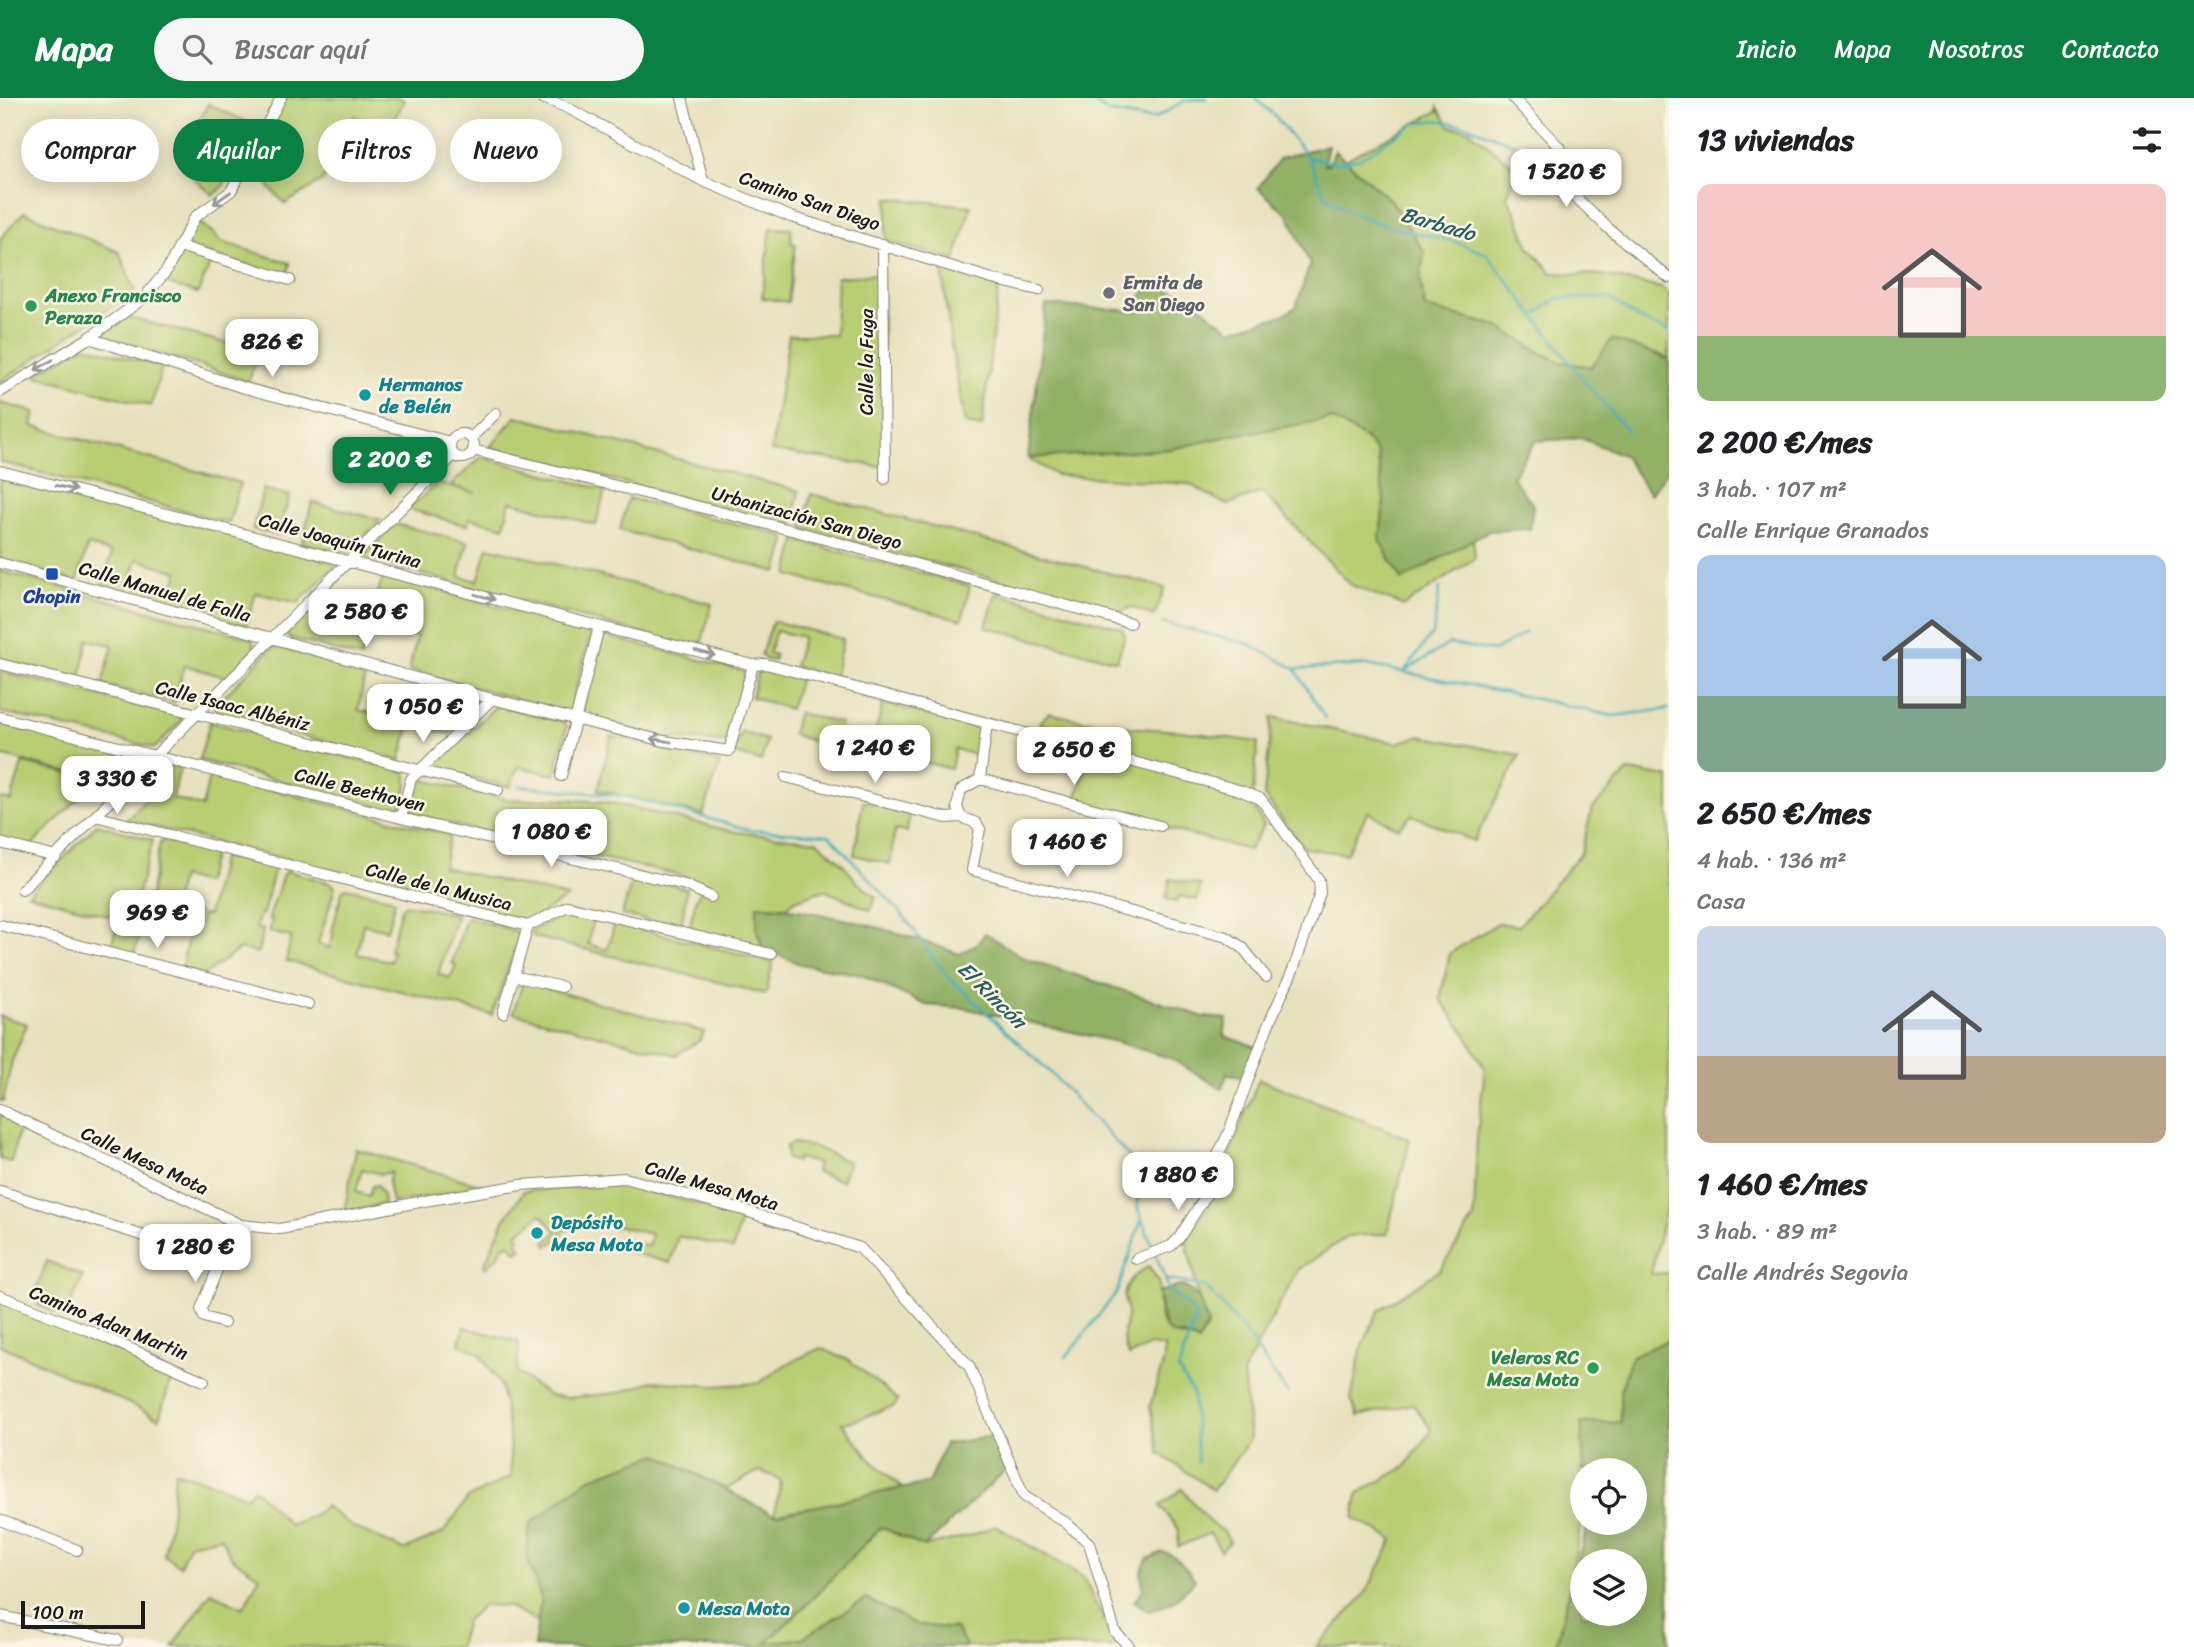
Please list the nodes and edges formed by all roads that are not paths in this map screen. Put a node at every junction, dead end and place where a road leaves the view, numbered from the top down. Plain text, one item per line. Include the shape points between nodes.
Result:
1 (281, 98) edge
2 (542, 98) edge
3 (682, 98) edge
4 (1513, 98) edge
5 (703, 181) junction
6 (883, 244) junction
7 (179, 246) junction
8 (1669, 278) edge
9 (290, 280) dead end
10 (1039, 290) dead end
11 (89, 338) junction
12 (0, 392) edge
13 (496, 413) dead end
14 (471, 438) junction
15 (450, 442) junction
16 (474, 450) junction
17 (454, 456) junction
18 (0, 471) edge
19 (885, 479) dead end
20 (348, 560) junction
21 (0, 563) edge
22 (1130, 623) dead end
23 (599, 627) junction
24 (271, 638) junction
25 (0, 664) edge
26 (753, 665) junction
27 (492, 699) junction
28 (197, 713) junction
29 (0, 717) edge
30 (574, 720) junction
31 (987, 723) junction
32 (156, 755) junction
33 (418, 771) junction
34 (561, 776) dead end
35 (786, 777) dead end
36 (980, 779) junction
37 (498, 790) dead end
38 (95, 816) junction
39 (961, 817) junction
40 (401, 818) junction
41 (1160, 826) dead end
42 (0, 843) edge
43 (55, 857) junction
44 (22, 890) dead end
45 (710, 897) dead end
46 (0, 925) edge
47 (528, 926) junction
48 (771, 954) dead end
49 (513, 976) junction
50 (1266, 977) dead end
51 (562, 987) dead end
52 (308, 1004) dead end
53 (503, 1013) dead end
54 (0, 1110) edge
55 (0, 1191) edge
56 (242, 1225) junction
57 (222, 1258) junction
58 (1136, 1259) dead end
59 (0, 1296) edge
60 (224, 1323) dead end
61 (204, 1381) dead end
62 (0, 1520) edge
63 (77, 1550) dead end
64 (0, 1616) edge
65 (117, 1640) dead end
66 (1130, 1647) edge

1 -> 7 street via 231,191 195,217
2 - 5 street, Camino San Diego
3 - 5 street
4 - 8 street via 1561,149 1564,186
5 - 6 street, Camino San Diego via 791,217
6 - 10 street, Camino San Diego
6 - 19 street, Calle la Fuga
7 - 9 street
7 - 11 street via 144,298
11 -> 12 street
11 - 15 street via 241,387
13 - 14 street
14 - 15 street via 460,434
14 - 16 street
15 - 17 street
16 - 17 street via 465,458
16 - 22 street, Urbanización San Diego via 795,531
17 - 20 street
18 -> 20 street, Calle Joaquín Turina
20 -> 23 street, Calle Joaquín Turina
20 - 24 street
21 - 24 street, Calle Manuel de Falla
23 -> 26 street, Calle Joaquín Turina
23 - 30 street
24 - 27 street, Calle Manuel de Falla
24 - 28 street
25 - 28 street, Calle Isaac Albéniz
26 -> 30 street, Calle Manuel de Falla via 729,751
26 - 31 street, Calle Joaquín Turina via 766,664
27 - 30 street, Calle Manuel de Falla
27 - 33 street
28 - 32 street
28 - 33 street, Calle Isaac Albéniz
29 - 32 street, Calle Beethoven
30 - 34 street
31 - 36 street
31 - 58 street, Calle Joaquín Turina via 1261,799 1319,880 1320,893 1293,970 1214,1163 1205,1197 1171,1246
32 - 38 street
32 - 40 street, Calle Beethoven
33 - 37 street, Calle Isaac Albéniz
33 - 40 street via 411,779
35 - 39 street via 946,818
36 - 39 street via 961,790 957,807
36 - 41 street
38 - 43 street
38 - 47 street, Calle de la Musica
39 - 50 street via 976,822 980,829 972,870 1227,937 1243,948
40 - 45 street, Calle Beethoven via 685,885
42 - 43 street
43 - 44 street
46 - 52 street
47 - 48 street, Calle de la Musica via 568,906
47 - 49 street
49 - 51 street
49 - 53 street
54 - 56 street, Calle Mesa Mota
55 - 57 street
56 - 57 street
56 - 66 street, Calle Mesa Mota via 280,1230 521,1185 625,1178 860,1248 969,1366 1024,1496 1089,1543 1115,1632
57 - 60 street via 201,1309 204,1317
59 - 61 street, Camino Adan Martin
62 - 63 street
64 - 65 street

